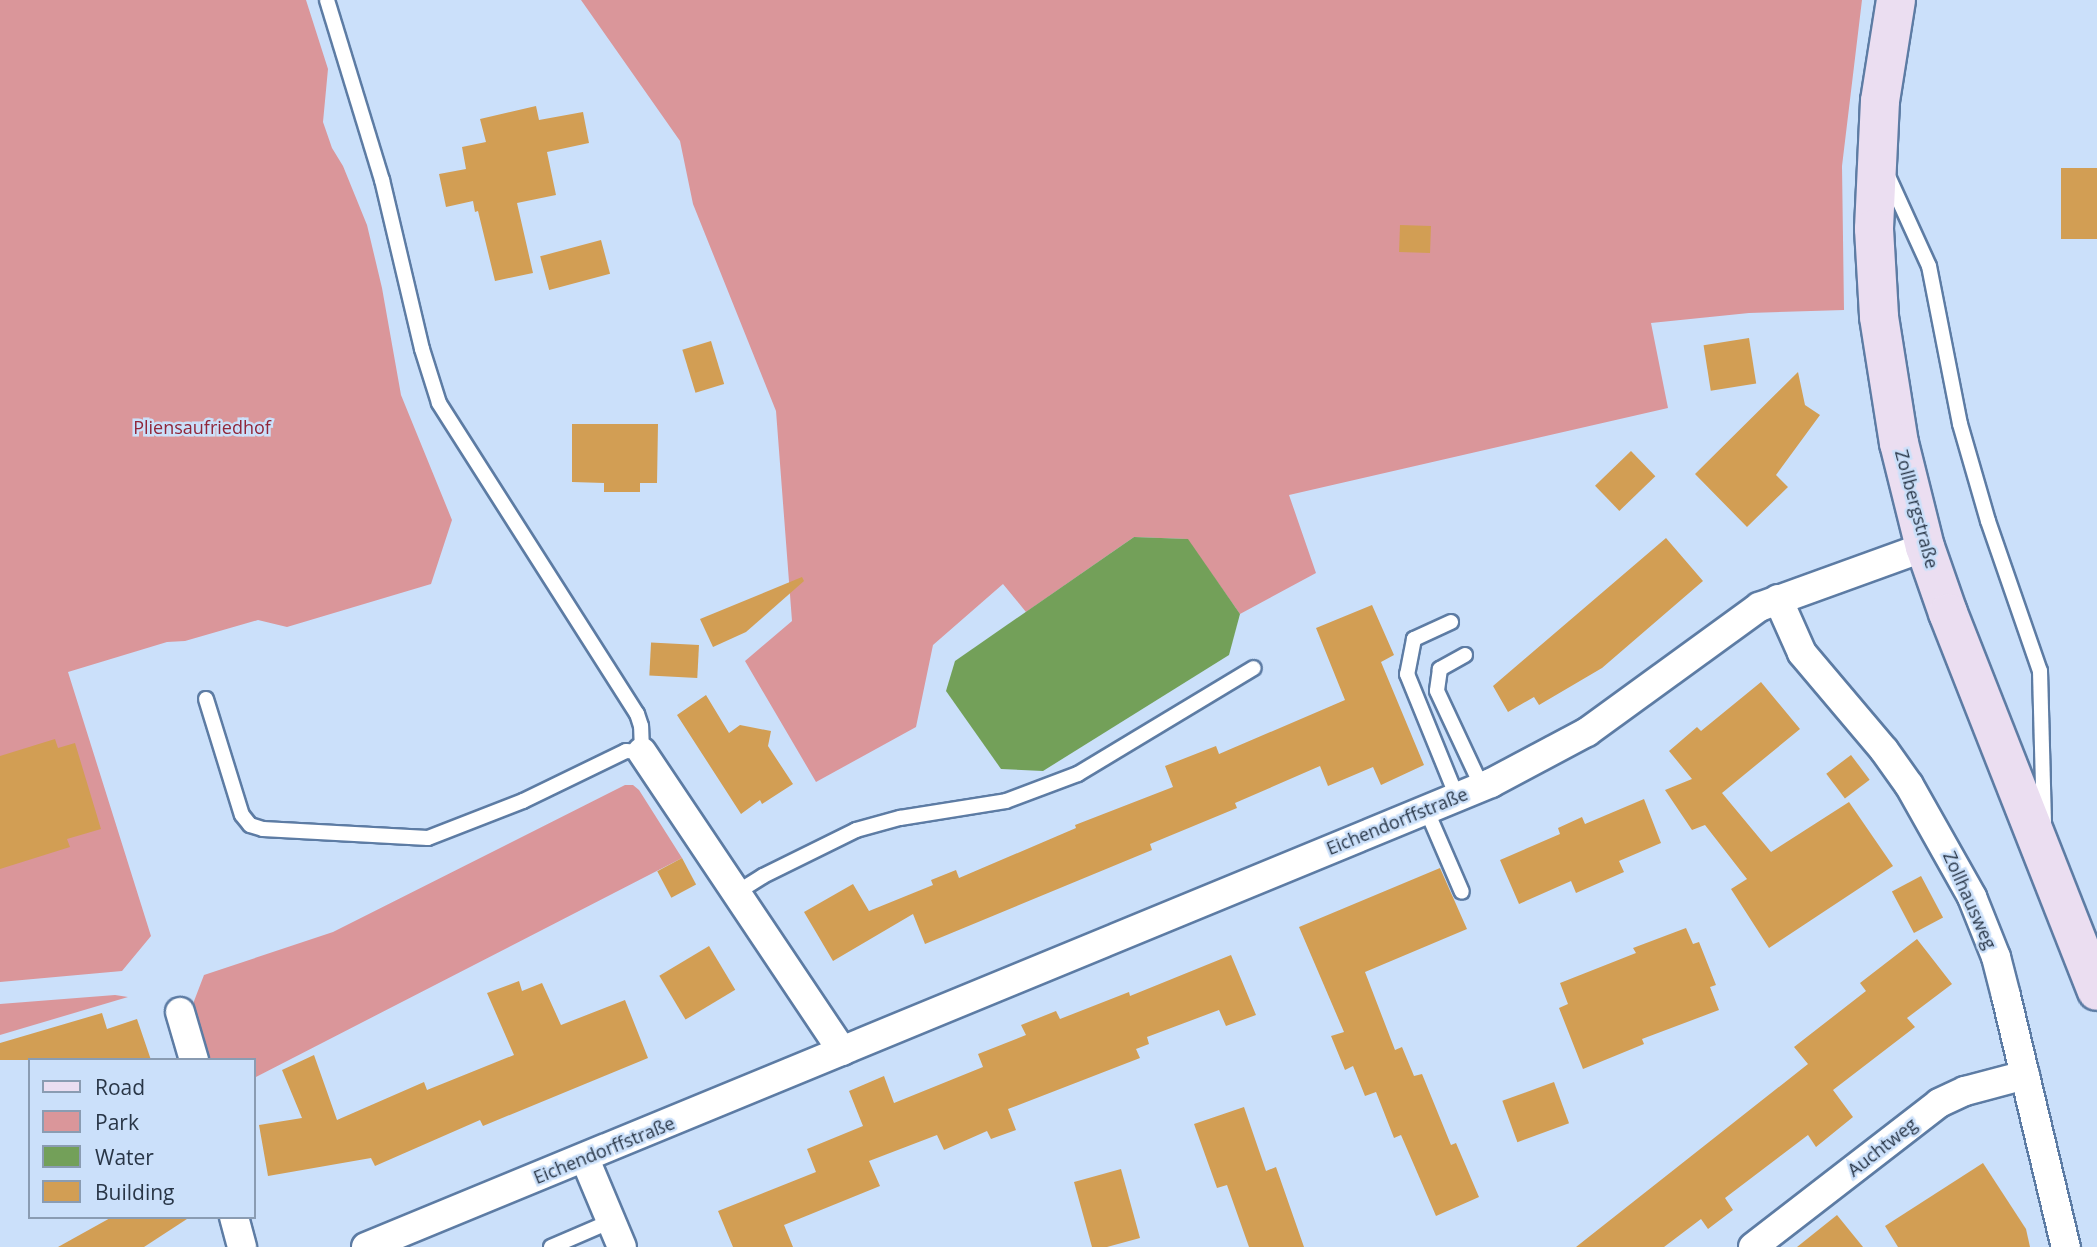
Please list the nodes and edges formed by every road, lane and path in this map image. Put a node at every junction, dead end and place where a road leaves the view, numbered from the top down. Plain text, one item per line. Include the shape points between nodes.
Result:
1 (327, 0) edge
2 (1896, 0) edge
3 (1876, 151) junction
4 (1925, 547) junction
5 (1778, 599) junction
6 (1451, 622) dead end
7 (1465, 655) dead end
8 (1254, 668) dead end
9 (206, 699) dead end
10 (642, 752) junction
11 (1469, 792) junction
12 (1426, 809) junction
13 (2045, 862) junction
14 (1462, 892) dead end
15 (736, 893) junction
16 (2097, 991) edge
17 (180, 1012) dead end
18 (842, 1051) junction
19 (193, 1058) edge
20 (2025, 1075) junction
21 (585, 1159) junction
22 (235, 1219) edge
23 (616, 1235) edge
24 (242, 1247) edge
25 (366, 1247) edge
26 (551, 1247) edge
27 (1753, 1247) edge
28 (2066, 1247) edge

1 - 10 lane via 382,180 439,403 637,714
2 - 3 main road, Zollbergstraße
3 - 4 main road, Zollbergstraße via 1874,229 1881,330 1899,443
3 - 13 lane via 1929,266 1960,424 2040,671
4 - 5 street, Eichendorffstraße
4 - 13 main road, Zollbergstraße
5 - 11 street, Eichendorffstraße via 1742,617 1587,732
5 - 20 street, Zollhausweg via 1801,653 1884,750 1961,873 1996,957
6 - 11 lane via 1414,639 1407,674
7 - 11 lane via 1440,669 1437,691
8 - 15 lane via 1078,774 1006,801 856,830
9 - 10 lane via 242,815 250,825 263,829 428,838 523,801 626,751
10 - 15 street
11 - 12 street, Eichendorffstraße
12 - 14 lane
12 - 18 street, Eichendorffstraße
13 - 16 main road, Zollbergstraße
15 - 18 street
17 - 19 street
18 - 21 street, Eichendorffstraße
20 - 27 street, Auchtweg via 1939,1103
20 - 28 street, Zollhausweg
21 - 23 street
21 - 25 street, Eichendorffstraße
22 - 24 street
23 - 26 lane

